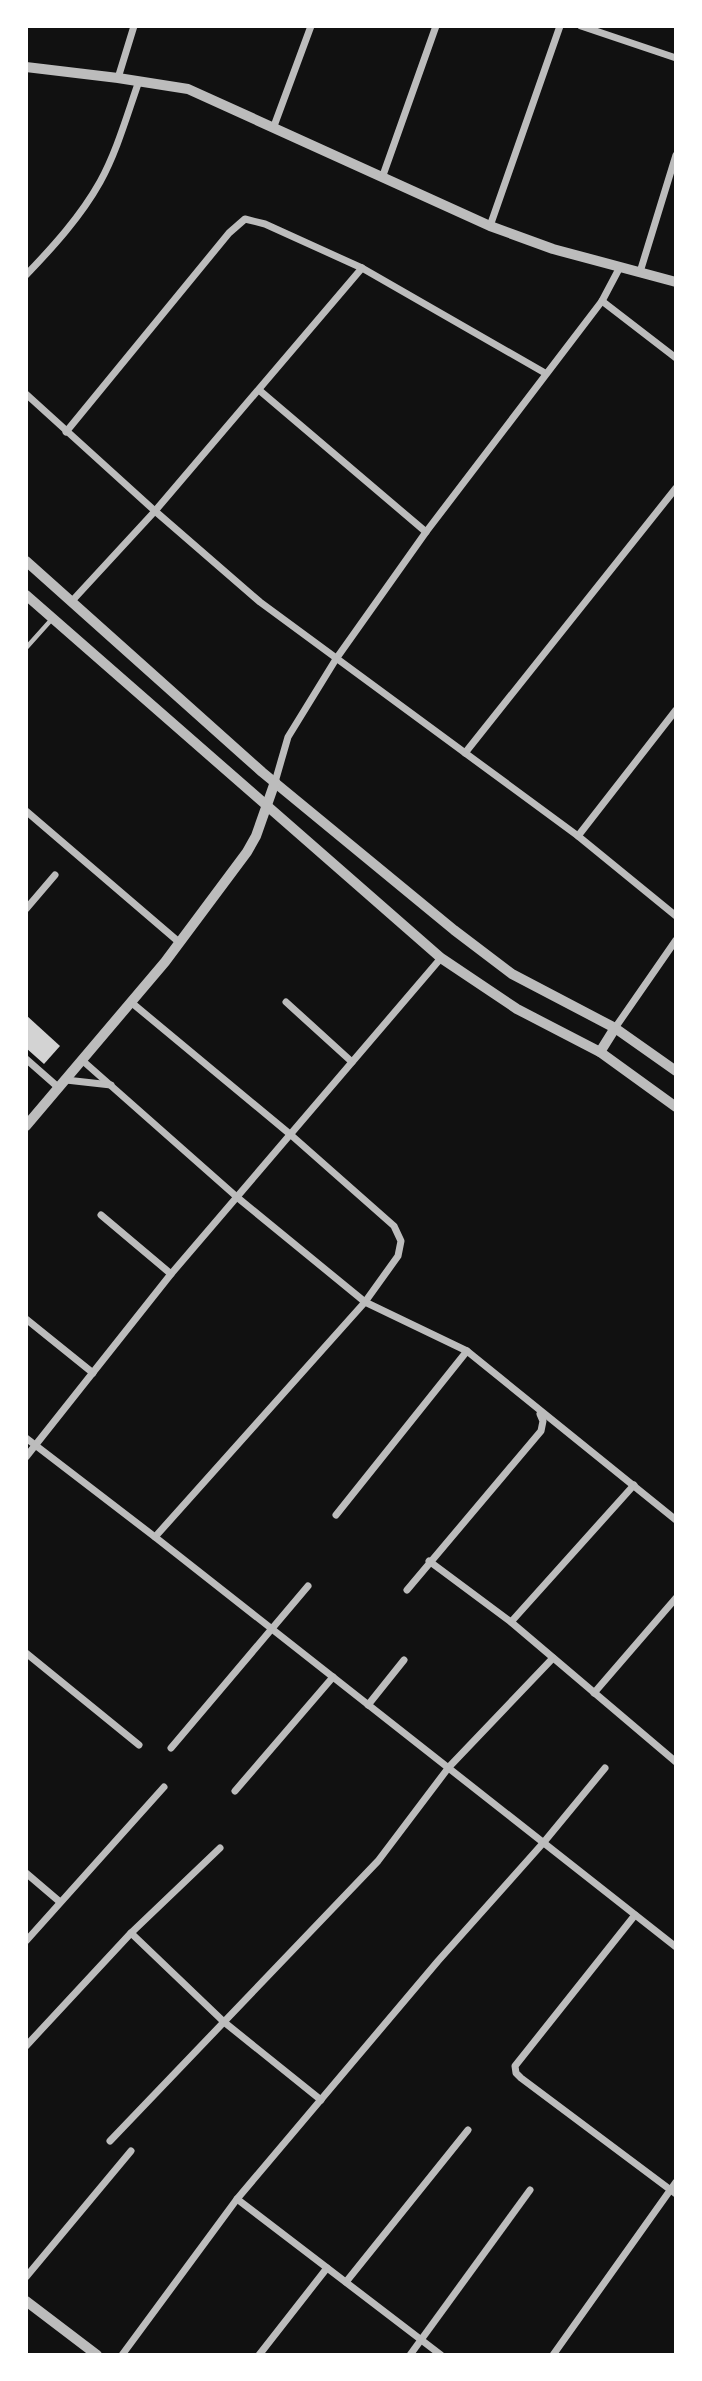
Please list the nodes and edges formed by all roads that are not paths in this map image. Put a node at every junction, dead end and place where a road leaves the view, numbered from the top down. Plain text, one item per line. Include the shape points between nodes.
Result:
1 (134, 26) edge
2 (311, 26) edge
3 (436, 26) edge
4 (560, 26) edge
5 (581, 26) edge
6 (676, 58) edge
7 (26, 67) edge
8 (118, 78) junction
9 (139, 81) junction
10 (274, 126) junction
11 (676, 155) edge
12 (382, 178) junction
13 (490, 226) junction
14 (620, 267) junction
15 (362, 268) junction
16 (640, 272) junction
17 (26, 275) edge
18 (676, 282) edge
19 (601, 301) junction
20 (676, 359) edge
21 (545, 373) junction
22 (258, 390) junction
23 (26, 394) edge
24 (66, 432) junction
25 (676, 488) edge
26 (155, 511) junction
27 (426, 531) junction
28 (26, 561) edge
29 (26, 595) edge
30 (72, 601) junction
31 (52, 618) junction
32 (26, 648) edge
33 (336, 659) junction
34 (676, 710) edge
35 (465, 753) junction
36 (275, 782) junction
37 (267, 807) junction
38 (26, 811) edge
39 (578, 836) junction
40 (55, 875) dead end
41 (26, 909) edge
42 (676, 916) edge
43 (676, 940) edge
44 (180, 943) junction
45 (440, 958) junction
46 (286, 1002) dead end
47 (131, 1003) junction
48 (615, 1028) junction
49 (600, 1052) junction
50 (26, 1059) edge
51 (83, 1061) junction
52 (352, 1062) junction
53 (676, 1071) edge
54 (62, 1084) junction
55 (111, 1085) junction
56 (676, 1107) edge
57 (26, 1126) edge
58 (291, 1135) junction
59 (239, 1198) junction
60 (101, 1215) dead end
61 (171, 1274) junction
62 (365, 1303) junction
63 (26, 1319) edge
64 (467, 1351) junction
65 (93, 1373) junction
66 (538, 1410) junction
67 (26, 1438) edge
68 (36, 1446) junction
69 (26, 1457) edge
70 (634, 1485) junction
71 (336, 1515) dead end
72 (676, 1520) edge
73 (155, 1537) junction
74 (429, 1561) junction
75 (308, 1586) dead end
76 (407, 1590) dead end
77 (676, 1598) edge
78 (511, 1622) junction
79 (272, 1630) junction
80 (26, 1653) edge
81 (552, 1658) junction
82 (404, 1660) dead end
83 (333, 1677) junction
84 (594, 1693) junction
85 (368, 1705) junction
86 (139, 1745) dead end
87 (171, 1748) dead end
88 (674, 1757) edge
89 (449, 1768) junction
90 (605, 1768) dead end
91 (164, 1787) dead end
92 (235, 1791) dead end
93 (544, 1842) junction
94 (220, 1848) dead end
95 (26, 1873) edge
96 (60, 1902) junction
97 (635, 1915) junction
98 (131, 1933) junction
99 (26, 1941) edge
100 (676, 1947) edge
101 (224, 2022) junction
102 (26, 2046) edge
103 (321, 2100) junction
104 (468, 2130) dead end
105 (110, 2141) dead end
106 (131, 2151) dead end
107 (676, 2182) edge
108 (530, 2190) dead end
109 (673, 2192) edge
110 (237, 2199) junction
111 (327, 2268) junction
112 (26, 2277) edge
113 (346, 2282) junction
114 (26, 2301) edge
115 (421, 2340) junction
116 (97, 2355) edge
117 (122, 2355) edge
118 (259, 2355) edge
119 (410, 2355) edge
120 (441, 2355) edge
121 (553, 2355) edge

1 - 8 street
2 - 10 street
3 - 12 street
4 - 13 street
5 - 6 street
7 - 8 street
8 - 9 street
9 - 10 street via 188,89
9 - 17 street via 100,183
10 - 12 street
11 - 16 street
12 - 13 street
13 - 14 street
14 - 16 street
14 - 19 street
15 - 21 street
15 - 22 street
15 - 24 street via 245,219
16 - 18 street
19 - 20 street
19 - 21 street
21 - 27 street
22 - 26 street
22 - 27 street
23 - 24 street
24 - 26 street
25 - 35 street
26 - 30 street
26 - 33 street
27 - 33 street
28 - 30 street
29 - 31 street
30 - 36 street
31 - 32 lane
31 - 37 street
33 - 35 street
33 - 36 street via 288,737
34 - 39 street
35 - 39 street
36 - 37 street
36 - 48 street via 512,974
37 - 44 street via 247,852
37 - 45 street
38 - 44 street
39 - 42 street
40 - 41 street
43 - 48 street
44 - 47 street
45 - 49 street via 517,1009
45 - 52 street
46 - 52 street
47 - 51 street
47 - 58 street
48 - 49 street
48 - 53 street
49 - 56 street
50 - 54 street
51 - 54 street
51 - 55 street
52 - 58 street
54 - 55 street
54 - 57 street
55 - 59 street
58 - 59 street
58 - 62 street via 394,1226 401,1241 398,1256
59 - 61 street
59 - 62 street
60 - 61 street
61 - 65 street
62 - 64 street
62 - 73 street
63 - 65 street
64 - 66 street
64 - 71 street
65 - 68 street
66 - 70 street
66 - 74 street via 541,1430
67 - 68 street
68 - 69 street
68 - 73 street
70 - 72 street
70 - 78 street
73 - 79 street
74 - 76 street
74 - 78 street
75 - 79 street
77 - 84 street
78 - 81 street
79 - 83 street
79 - 87 street
80 - 86 street
81 - 84 street
81 - 89 street
82 - 85 street
83 - 85 street
83 - 92 street
84 - 88 street
85 - 89 street
89 - 93 street
89 - 101 street via 378,1861
90 - 93 street
91 - 96 street
93 - 97 street
93 - 103 street
94 - 98 street
95 - 96 street
96 - 99 street
97 - 100 street
97 - 109 street via 515,2066 521,2078
98 - 101 street
98 - 102 street
101 - 103 street
101 - 105 street
103 - 110 street
104 - 113 street
106 - 112 street
107 - 109 street
108 - 115 street
109 - 121 street
110 - 111 street
110 - 117 street
111 - 113 street
111 - 118 street
113 - 115 street
114 - 116 street
115 - 119 street
115 - 120 street

